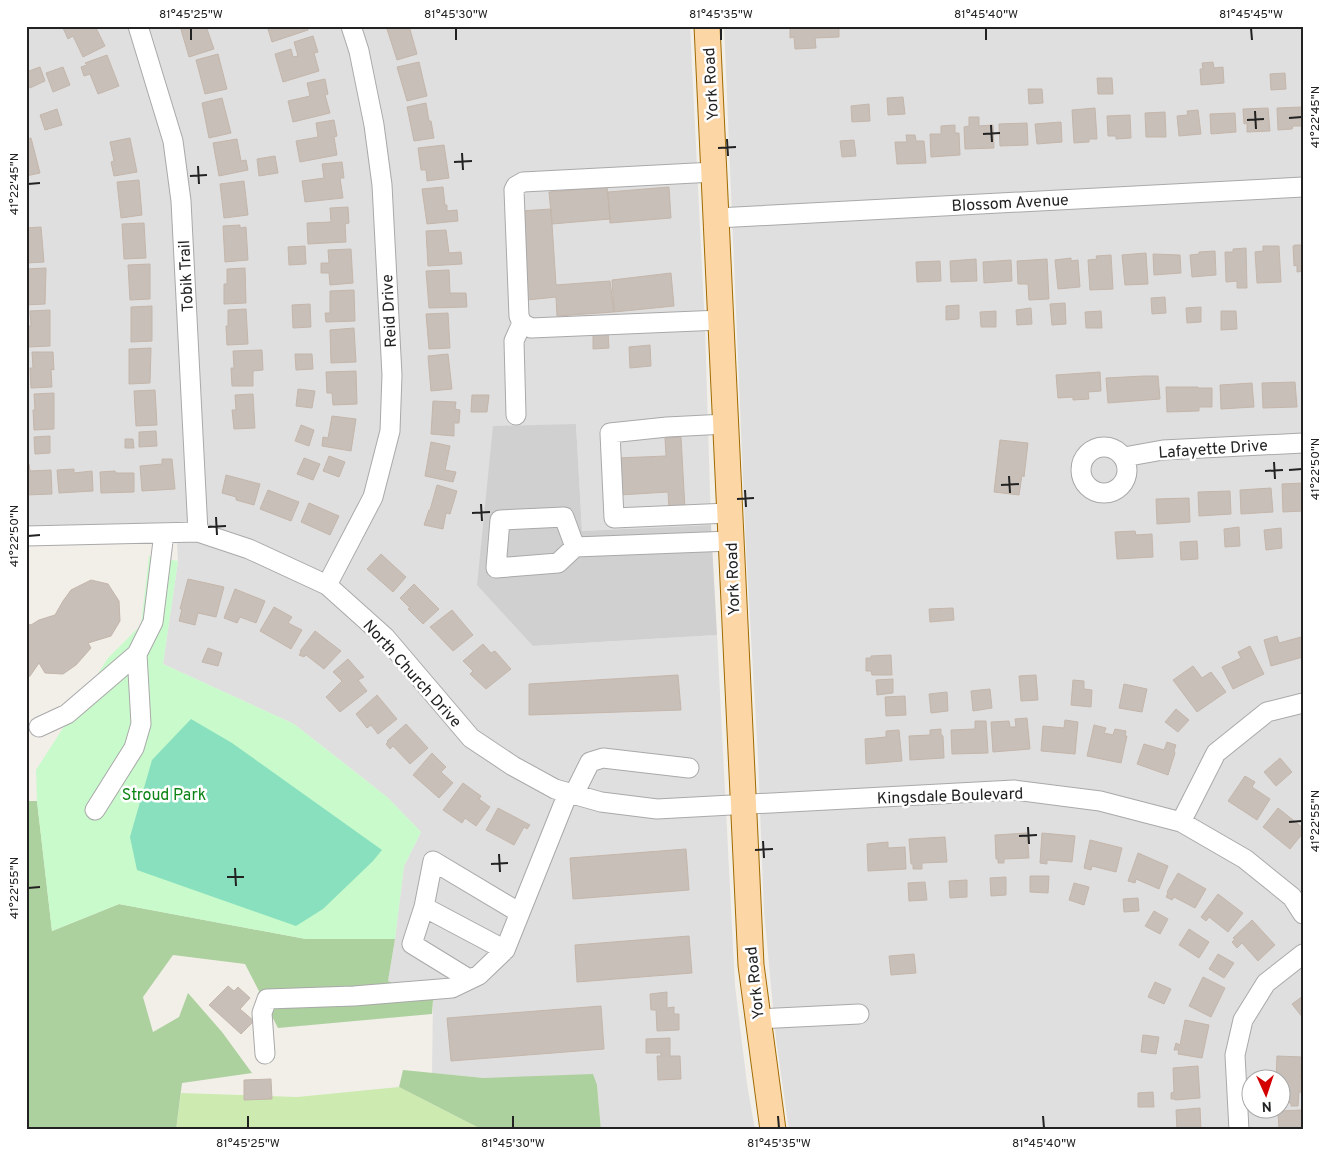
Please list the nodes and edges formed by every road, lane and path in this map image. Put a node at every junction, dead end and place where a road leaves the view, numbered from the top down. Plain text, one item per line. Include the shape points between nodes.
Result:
1 (138, 26) edge
2 (351, 26) edge
3 (707, 26) edge
4 (714, 172) junction
5 (1303, 187) edge
6 (717, 218) junction
7 (721, 320) junction
8 (522, 323) junction
9 (516, 415) dead end
10 (726, 424) junction
11 (1303, 443) edge
12 (1124, 457) dead end
13 (729, 513) junction
14 (164, 532) junction
15 (198, 532) junction
16 (26, 536) edge
17 (730, 541) junction
18 (575, 547) dead end
19 (327, 585) junction
20 (137, 654) junction
21 (1303, 703) edge
22 (39, 727) dead end
23 (689, 768) dead end
24 (571, 794) junction
25 (742, 804) junction
26 (95, 810) dead end
27 (1181, 822) junction
28 (424, 906) junction
29 (520, 913) junction
30 (1303, 914) edge
31 (505, 950) junction
32 (1303, 954) edge
33 (469, 979) junction
34 (859, 1014) dead end
35 (758, 1019) junction
36 (265, 1054) dead end
37 (773, 1130) edge
38 (1239, 1130) edge

1 - 15 street, Tobik Trail via 172,141 181,200
2 - 19 street, Reid Drive via 374,125 382,185 392,375 390,431 373,497
3 - 4 main road, York Road
4 - 6 main road, York Road
4 - 8 street via 523,182 516,186 519,316
5 - 6 street, Blossom Avenue
6 - 7 main road, York Road
7 - 8 street via 531,328
7 - 10 main road, York Road
8 - 9 street via 514,341
10 - 13 main road, York Road
10 - 13 street via 610,433 610,443 614,518
11 - 12 street, Lafayette Drive via 1164,450
13 - 17 main road, York Road
14 - 15 street, North Church Drive
14 - 16 street, North Church Drive
14 - 20 street via 153,622
15 - 19 street, North Church Drive via 250,549
17 - 18 street
17 - 25 main road, York Road
19 - 24 street, North Church Drive via 385,637 471,738 513,766
20 - 22 street via 68,714
20 - 26 street via 141,724 134,748
21 - 27 street via 1267,712 1216,752
23 - 24 street via 603,758 590,762
24 - 25 street, North Church Drive via 601,802 657,809
24 - 29 street
25 - 27 street, Kingsdale Boulevard via 1014,790 1100,801
25 - 35 main road, York Road via 751,965
27 - 30 street, Kingsdale Boulevard via 1245,859 1292,896
28 - 29 street via 433,862
28 - 31 street
28 - 33 street via 412,944
29 - 31 street
31 - 33 street via 479,975
32 - 38 street via 1266,983 1243,1020 1235,1055
33 - 36 street via 452,988 267,999 262,1013
34 - 35 street
35 - 37 main road, York Road

